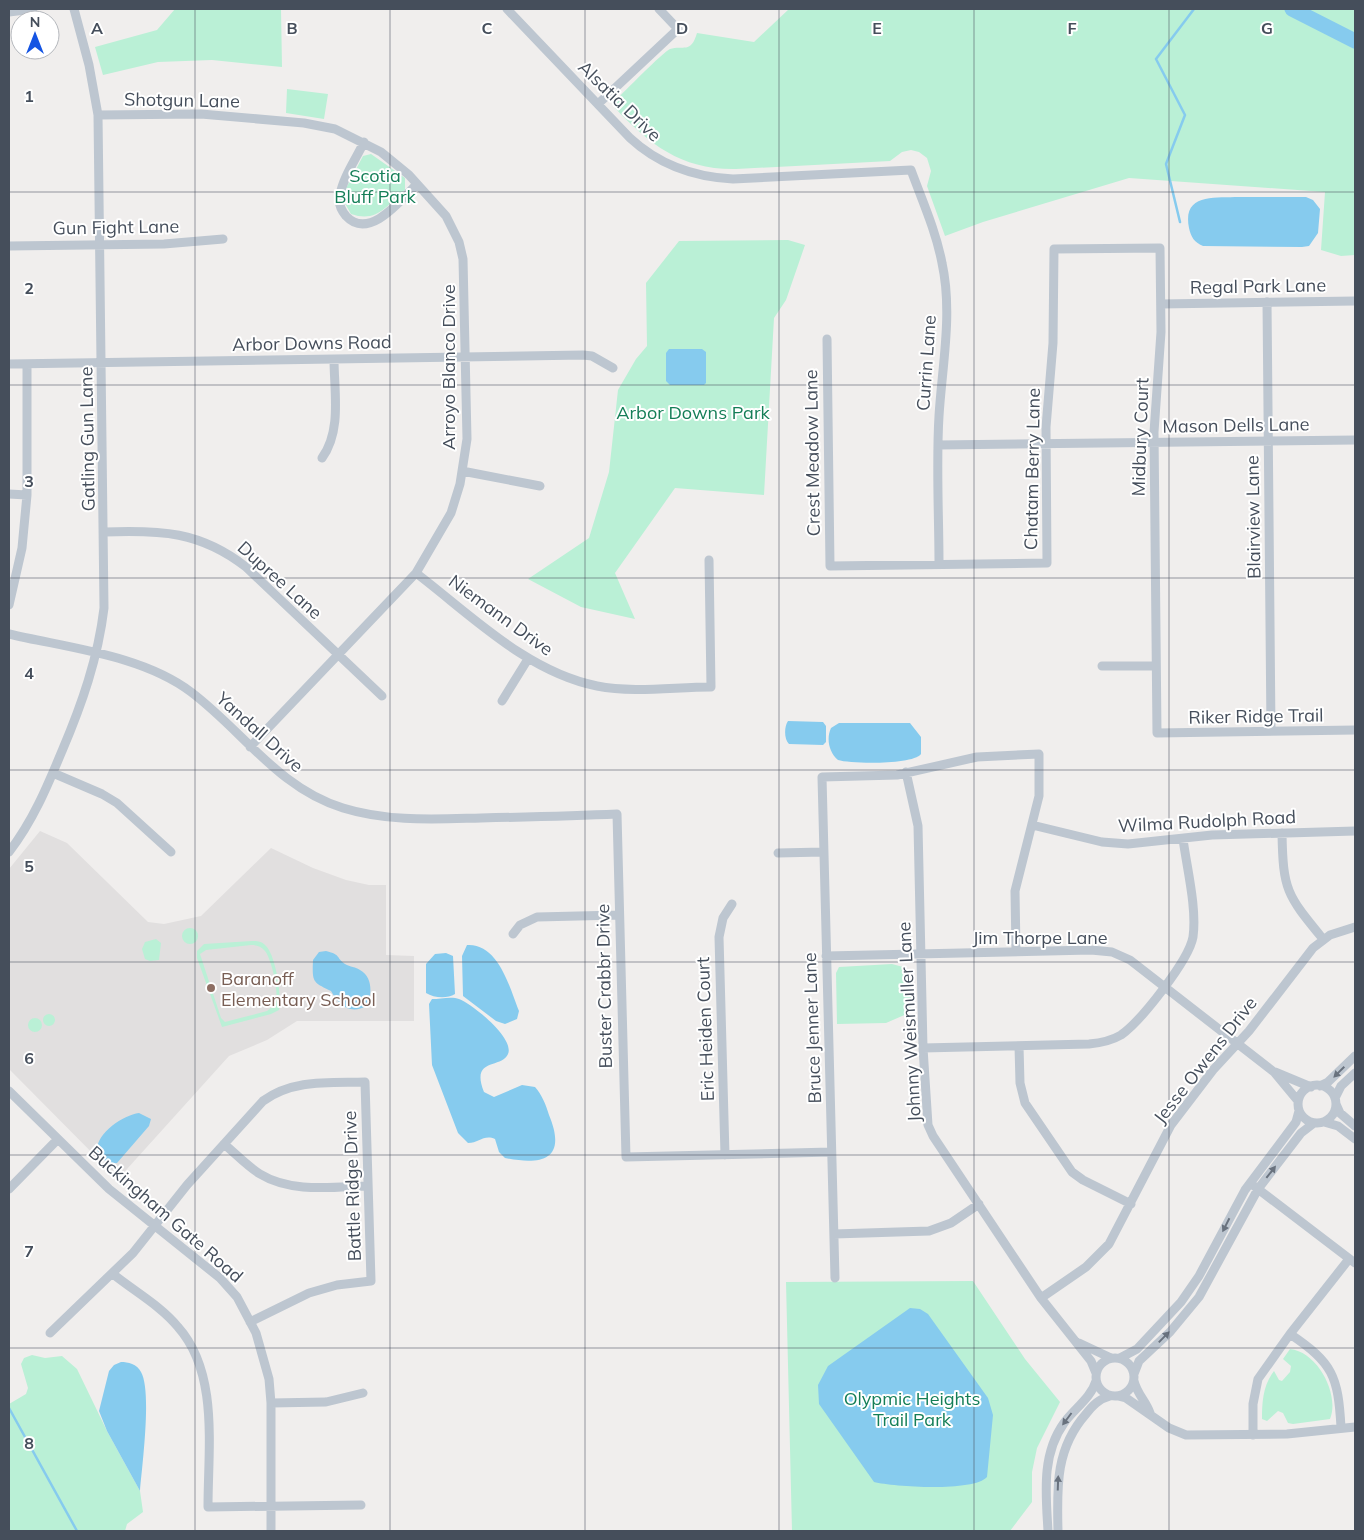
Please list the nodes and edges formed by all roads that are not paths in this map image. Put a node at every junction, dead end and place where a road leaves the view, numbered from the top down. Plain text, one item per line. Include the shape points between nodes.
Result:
1 (33, 9) edge
2 (74, 9) edge
3 (507, 9) edge
4 (659, 9) edge
5 (9, 12) edge
6 (598, 104) junction
7 (98, 115) junction
8 (266, 120) joint
9 (364, 142) junction
10 (911, 170) joint
11 (417, 184) junction
12 (223, 239) dead end
13 (101, 244) junction
14 (9, 246) edge
15 (1054, 249) joint
16 (1355, 301) edge
17 (1267, 302) junction
18 (1161, 304) junction
19 (827, 339) dead end
20 (466, 357) junction
21 (334, 359) junction
22 (103, 363) junction
23 (9, 364) edge
24 (27, 364) junction
25 (613, 368) dead end
26 (1355, 440) edge
27 (1269, 441) junction
28 (1154, 442) junction
29 (1045, 444) junction
30 (938, 445) junction
31 (322, 458) dead end
32 (462, 471) junction
33 (540, 486) dead end
34 (9, 494) edge
35 (27, 495) junction
36 (104, 532) junction
37 (708, 560) dead end
38 (939, 564) junction
39 (830, 566) joint
40 (416, 573) junction
41 (9, 605) edge
42 (9, 634) edge
43 (96, 654) junction
44 (339, 656) junction
45 (528, 659) junction
46 (1102, 666) dead end
47 (1156, 666) junction
48 (382, 696) dead end
49 (502, 701) dead end
50 (1355, 730) edge
51 (1271, 732) junction
52 (1157, 733) joint
53 (250, 747) junction
54 (906, 772) junction
55 (53, 773) junction
56 (618, 814) joint
57 (1032, 825) junction
58 (1355, 831) edge
59 (1282, 833) junction
60 (1183, 838) junction
61 (9, 852) edge
62 (171, 852) dead end
63 (823, 852) junction
64 (778, 853) dead end
65 (732, 904) dead end
66 (619, 915) junction
67 (1355, 927) edge
68 (513, 934) dead end
69 (1322, 939) junction
70 (1016, 951) junction
71 (921, 954) junction
72 (826, 956) junction
73 (1165, 986) junction
74 (1237, 1044) junction
75 (1018, 1046) junction
76 (923, 1048) junction
77 (1355, 1056) edge
78 (1274, 1072) junction
79 (1355, 1073) edge
80 (1311, 1086) junction
81 (1320, 1086) junction
82 (9, 1091) edge
83 (1298, 1101) junction
84 (1336, 1101) junction
85 (1299, 1111) junction
86 (1324, 1122) junction
87 (1314, 1123) junction
88 (1355, 1126) edge
89 (58, 1139) junction
90 (1355, 1139) edge
91 (224, 1144) junction
92 (832, 1152) junction
93 (725, 1155) junction
94 (1250, 1184) junction
95 (10, 1185) edge
96 (367, 1186) junction
97 (1258, 1189) junction
98 (979, 1204) junction
99 (1131, 1204) junction
100 (155, 1226) junction
101 (834, 1234) junction
102 (1352, 1261) edge
103 (113, 1274) junction
104 (835, 1278) dead end
105 (1041, 1298) junction
106 (250, 1322) junction
107 (50, 1333) dead end
108 (1290, 1334) junction
109 (1080, 1343) junction
110 (1115, 1358) junction
111 (1096, 1377) junction
112 (1134, 1378) junction
113 (363, 1393) dead end
114 (1114, 1396) junction
115 (271, 1403) junction
116 (1150, 1413) junction
117 (1342, 1427) junction
118 (1355, 1427) edge
119 (1253, 1435) junction
120 (361, 1505) dead end
121 (271, 1507) junction
122 (271, 1531) edge
123 (1048, 1531) edge
124 (1058, 1531) edge

1 - 5 street
2 - 7 street, Gatling Gun Lane
3 - 6 street, Alsatia Drive
4 - 6 street via 678,29
6 - 10 street, Alsatia Drive via 647,153 678,169 716,178
7 - 8 street, Shotgun Lane via 180,113
7 - 13 street, Gatling Gun Lane
8 - 9 street, Arroyo Blanco Drive via 335,129
9 - 11 street, Arroyo Blanco Drive via 395,162
9 - 11 street via 340,193 340,204 347,217 360,224 374,222
10 - 30 street, Currin Lane via 935,235 945,284 945,345
11 - 20 street, Arroyo Blanco Drive via 446,216 459,242 464,274
12 - 13 street, Gun Fight Lane via 164,244
13 - 14 street, Gun Fight Lane
13 - 22 street, Gatling Gun Lane
15 - 18 street, Midbury Court via 1160,248
15 - 29 street, Chatam Berry Lane via 1053,343
16 - 17 street, Regal Park Lane
17 - 18 street, Regal Park Lane
17 - 27 street, Blairview Lane
18 - 28 street, Midbury Court
19 - 39 street, Crest Meadow Lane
20 - 21 street, Arbor Downs Road
20 - 25 street, Arbor Downs Road via 583,355 592,356
20 - 32 street, Arroyo Blanco Drive via 467,421
21 - 22 street, Arbor Downs Road
21 - 31 street via 334,431
22 - 24 street, Arbor Downs Road
22 - 36 street, Gatling Gun Lane
23 - 24 street, Arbor Downs Road
24 - 35 street
26 - 27 street, Mason Dells Lane
27 - 28 street, Mason Dells Lane
27 - 51 street, Blairview Lane
28 - 29 street, Mason Dells Lane
28 - 47 street, Midbury Court
29 - 30 street, Mason Dells Lane
29 - 38 street, Chatam Berry Lane via 1047,563
30 - 38 street, Currin Lane
32 - 33 street
32 - 40 street, Arroyo Blanco Drive via 444,529
34 - 35 street
35 - 41 street via 22,548
36 - 43 street, Gatling Gun Lane via 104,608
36 - 44 street, Dupree Lane via 152,531 210,543 246,567
37 - 45 street, Niemann Drive via 712,687 598,686 569,678
38 - 39 street, Chatam Berry Lane
40 - 44 street, Arroyo Blanco Drive
40 - 45 street, Niemann Drive
42 - 43 street, Yandall Drive
43 - 53 street, Yandall Drive via 135,663 175,682 197,697
43 - 55 street, Gatling Gun Lane via 85,693
44 - 48 street, Dupree Lane
44 - 53 street, Arroyo Blanco Drive
45 - 49 street
46 - 47 street
47 - 52 street, Midbury Court
50 - 51 street, Riker Ridge Trail
51 - 52 street, Riker Ridge Trail
53 - 56 street, Yandall Drive via 302,789 343,808 369,815 416,819
54 - 57 street via 977,757 1039,754 1040,786
54 - 63 street, Bruce Jenner Lane via 888,776 822,777
54 - 71 street, Johnny Weismuller Lane via 918,826
55 - 61 street, Gatling Gun Lane via 29,823
55 - 62 street via 117,803
56 - 66 street, Buster Crabbr Drive
57 - 60 street, Wilma Rudolph Road via 1115,844
57 - 70 street via 1016,892
58 - 59 street, Wilma Rudolph Road
59 - 60 street, Wilma Rudolph Road
59 - 69 street via 1283,875 1288,891
60 - 73 street via 1194,916 1193,932 1185,957
63 - 64 street
63 - 72 street, Bruce Jenner Lane
65 - 93 street, Eric Heiden Court via 723,918 719,936
66 - 68 street via 537,917 520,925
66 - 93 street, Buster Crabbr Drive via 626,1157
67 - 69 street, Jesse Owens Drive
69 - 74 street, Jesse Owens Drive
70 - 71 street, Jim Thorpe Lane
70 - 73 street, Jim Thorpe Lane via 1112,952 1130,960
71 - 72 street, Jim Thorpe Lane
71 - 76 street, Johnny Weismuller Lane
72 - 92 street, Bruce Jenner Lane
73 - 74 street, Jim Thorpe Lane
73 - 75 street via 1136,1022 1110,1040 1089,1044
74 - 78 street, Jim Thorpe Lane
74 - 99 street, Jesse Owens Drive via 1171,1124
75 - 76 street
75 - 99 street via 1025,1103 1065,1163 1083,1180
76 - 98 street, Johnny Weismuller Lane via 928,1125
77 -> 81 street
78 - 80 street, Jim Thorpe Lane
78 - 83 street, Jim Thorpe Lane
79 - 84 street via 1341,1086
80 - 81 street
80 - 83 street via 1302,1092
81 - 84 street via 1329,1090
82 - 89 street, Buckingham Gate Road
83 - 85 street
84 - 86 street via 1334,1114
84 - 88 street via 1340,1113
85 - 87 street
85 - 94 street via 1296,1122
86 - 87 street
86 - 90 street via 1338,1126
97 -> 87 street via 1301,1134
89 - 95 street
89 - 100 street, Buckingham Gate Road
91 - 96 street via 257,1172 279,1183 299,1187
91 - 96 street, Battle Ridge Drive via 253,1110 278,1092 311,1083 365,1082
91 - 100 street via 186,1185
92 - 93 street
92 - 101 street, Bruce Jenner Lane
94 - 97 street
94 -> 110 street via 1181,1302 1132,1354
96 - 106 street, Battle Ridge Drive via 371,1280 309,1293
97 - 102 street
112 -> 97 street via 1139,1361 1170,1332 1199,1297
98 - 101 street via 952,1223 929,1230
98 - 105 street, Johnny Weismuller Lane
99 - 105 street, Jesse Owens Drive via 1102,1252
100 - 103 street
100 - 106 street, Buckingham Gate Road via 220,1278 237,1297
101 - 104 street, Bruce Jenner Lane
102 - 108 street
103 - 107 street
103 - 121 street via 178,1326 201,1363 207,1392 208,1507
105 - 109 street, Johnny Weismuller Lane via 1060,1324
106 - 115 street, Buckingham Gate Road via 267,1367
108 - 117 street via 1328,1365 1337,1385
108 - 119 street via 1258,1379 1253,1404
109 - 110 street, Johnny Weismuller Lane
109 - 111 street, Johnny Weismuller Lane via 1095,1366
110 - 111 street via 1101,1364
110 - 112 street via 1129,1364
111 - 114 street via 1101,1391
111 -> 123 street via 1092,1392 1062,1426 1050,1453 1046,1482
112 - 114 street via 1128,1391
112 - 116 street via 1139,1395
113 - 115 street via 326,1402
114 - 116 street via 1126,1398 1141,1411
124 -> 114 street via 1057,1482 1064,1449 1079,1421 1094,1404
115 - 121 street, Buckingham Gate Road
116 - 119 street via 1169,1428 1186,1435
117 - 118 street
117 - 119 street
120 - 121 street
121 - 122 street, Buckingham Gate Road

